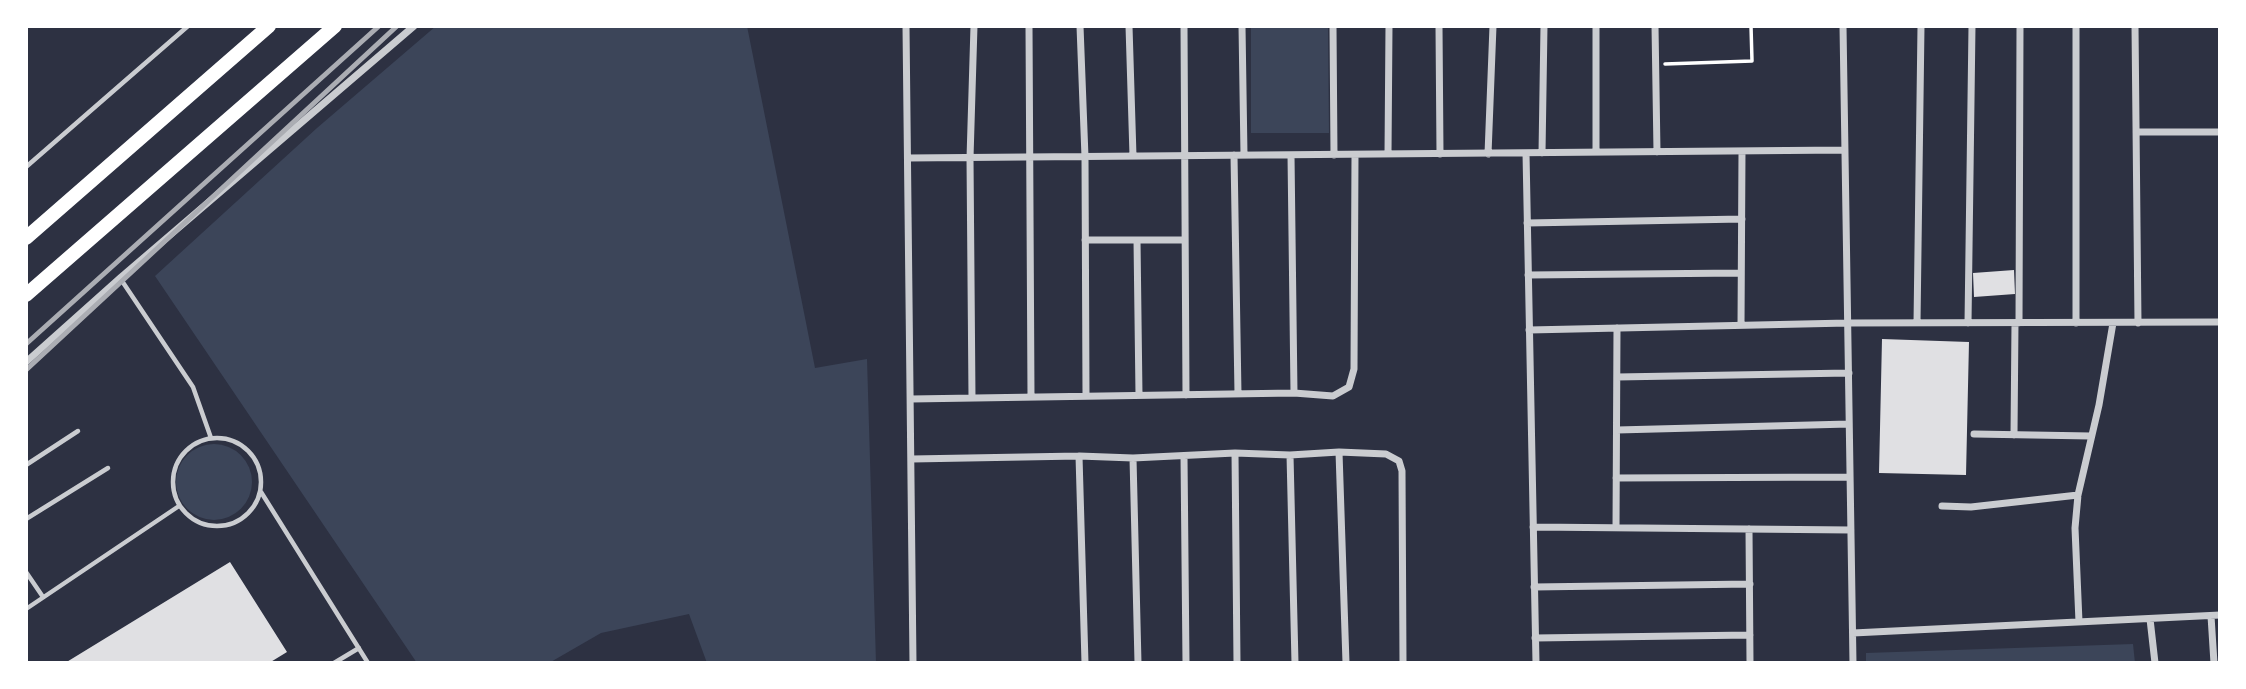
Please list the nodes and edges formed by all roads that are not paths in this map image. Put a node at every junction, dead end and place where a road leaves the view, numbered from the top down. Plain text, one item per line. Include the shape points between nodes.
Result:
1 (188, 26) edge
2 (269, 26) edge
3 (335, 26) edge
4 (414, 26) edge
5 (906, 26) edge
6 (974, 26) edge
7 (1029, 26) edge
8 (1080, 26) edge
9 (1129, 26) edge
10 (1184, 26) edge
11 (1242, 26) edge
12 (1333, 26) edge
13 (1389, 26) edge
14 (1439, 26) edge
15 (1493, 26) edge
16 (1544, 26) edge
17 (1596, 26) edge
18 (1655, 26) edge
19 (1843, 26) edge
20 (1921, 26) edge
21 (1972, 26) edge
22 (2020, 26) edge
23 (2076, 26) edge
24 (2135, 26) edge
25 (2136, 132) junction
26 (2220, 132) edge
27 (1845, 150) junction
28 (1742, 151) junction
29 (1596, 152) junction
30 (1657, 152) junction
31 (1488, 153) junction
32 (1526, 153) junction
33 (1542, 153) junction
34 (1388, 154) junction
35 (1440, 154) junction
36 (1234, 155) junction
37 (1244, 155) junction
38 (1291, 155) junction
39 (1334, 155) junction
40 (1355, 155) junction
41 (1133, 156) junction
42 (1184, 156) junction
43 (1029, 157) junction
44 (1085, 157) junction
45 (908, 158) junction
46 (970, 158) junction
47 (26, 167) edge
48 (1742, 219) junction
49 (1527, 223) junction
50 (26, 238) edge
51 (1085, 240) junction
52 (1137, 240) junction
53 (1184, 240) junction
54 (1741, 273) junction
55 (1528, 275) junction
56 (120, 278) junction
57 (26, 295) edge
58 (2220, 322) edge
59 (1848, 323) junction
60 (1916, 323) junction
61 (1968, 323) junction
62 (2017, 323) junction
63 (2076, 323) junction
64 (2113, 323) junction
65 (2137, 323) junction
66 (1741, 325) junction
67 (1618, 328) junction
68 (1529, 330) junction
69 (26, 362) edge
70 (1849, 373) junction
71 (1617, 377) junction
72 (1294, 393) junction
73 (1238, 394) junction
74 (1139, 395) junction
75 (1186, 395) junction
76 (1086, 396) junction
77 (1031, 397) junction
78 (972, 398) junction
79 (911, 399) junction
80 (1849, 424) junction
81 (1617, 430) junction
82 (78, 431) dead end
83 (1974, 434) dead end
84 (2014, 435) junction
85 (2091, 436) junction
86 (211, 438) junction
87 (1339, 452) junction
88 (1235, 453) junction
89 (1290, 455) junction
90 (1079, 456) junction
91 (1184, 456) junction
92 (1133, 458) junction
93 (912, 459) junction
94 (26, 466) edge
95 (108, 468) dead end
96 (1850, 477) junction
97 (1616, 478) junction
98 (261, 492) junction
99 (2078, 495) junction
100 (179, 506) junction
101 (1942, 506) dead end
102 (26, 519) edge
103 (1533, 527) junction
104 (1616, 528) junction
105 (1749, 529) junction
106 (1851, 530) junction
107 (26, 572) edge
108 (1749, 584) junction
109 (1534, 587) junction
110 (43, 597) junction
111 (26, 609) edge
112 (2216, 616) edge
113 (2150, 619) junction
114 (2079, 622) junction
115 (1853, 633) junction
116 (1750, 635) junction
117 (1535, 638) junction
118 (359, 648) junction
119 (334, 663) edge
120 (368, 663) edge
121 (913, 663) edge
122 (1085, 663) edge
123 (1138, 663) edge
124 (1186, 663) edge
125 (1237, 663) edge
126 (1295, 663) edge
127 (1346, 663) edge
128 (1404, 663) edge
129 (1536, 663) edge
130 (1750, 663) edge
131 (1853, 663) edge
132 (2155, 663) edge
133 (2214, 663) edge

1 - 47 lane
2 - 50 main road
3 - 57 main road
4 - 56 street
5 - 45 street
6 - 46 street
7 - 43 street
8 - 44 street
9 - 41 street
10 - 42 street
11 - 37 street
12 - 39 street
13 - 34 street
14 - 35 street
15 - 31 street
16 - 33 street
17 - 29 street
18 - 30 street
19 - 27 street
20 - 60 street
21 - 61 street
22 - 62 street
23 - 63 street
24 - 25 street
25 - 26 street
25 - 65 street
27 - 28 street
27 - 59 street
28 - 30 street
28 - 48 street
29 - 30 street
29 - 33 street
31 - 32 street
31 - 35 street
32 - 33 street
32 - 49 street
34 - 35 street
34 - 40 street
36 - 37 street
36 - 42 street
36 - 73 street
37 - 38 street
38 - 39 street
38 - 72 street
39 - 40 street
40 - 72 street via 1352,378 1349,387 1333,396
41 - 42 street
41 - 44 street
42 - 53 street
43 - 44 street
43 - 46 street
43 - 77 street
44 - 51 street
45 - 46 street
45 - 79 street
46 - 78 street
48 - 49 street
48 - 54 street
49 - 55 street
51 - 52 street
51 - 76 street
52 - 53 street
52 - 74 street
53 - 75 street
54 - 55 street
54 - 66 street
55 - 68 street
56 - 69 street
56 - 86 lane via 193,387
58 - 65 street
59 - 60 street
59 - 66 street
59 - 70 street
60 - 61 street
61 - 62 street
62 - 63 street
62 - 84 street
63 - 64 street
64 - 65 street
64 - 85 street
66 - 67 street
67 - 68 street
67 - 71 street
68 - 103 street
70 - 71 street
70 - 80 street
71 - 81 street
72 - 73 street
73 - 75 street
74 - 75 street
74 - 76 street
76 - 77 street
77 - 78 street
78 - 79 street
79 - 93 street
80 - 81 street
80 - 96 street
81 - 97 street
82 - 94 lane
83 - 84 street
84 - 85 street
85 - 99 street
86 - 98 lane via 227,438 255,458
86 - 100 lane via 193,444 173,472
87 - 89 street
87 - 127 street
87 - 128 street via 1386,454 1399,461
88 - 89 street
88 - 91 street
88 - 125 street
89 - 126 street
90 - 92 street
90 - 93 street
90 - 122 street
91 - 92 street
91 - 124 street
92 - 123 street
93 - 121 street
95 - 102 lane
96 - 97 street
96 - 106 street
97 - 104 street
98 - 100 lane via 254,507 229,525 207,525
98 - 118 lane
99 - 101 street
99 - 114 street
100 - 110 lane
103 - 104 street
103 - 109 street
104 - 105 street
105 - 106 street
105 - 108 street
106 - 115 street
107 - 110 lane
108 - 109 street
108 - 116 street
109 - 117 street
110 - 111 lane
112 - 113 street
112 - 133 street
113 - 114 street
113 - 132 street
114 - 115 street
115 - 131 street
116 - 117 street
116 - 130 street
117 - 129 street
118 - 119 lane
118 - 120 lane

